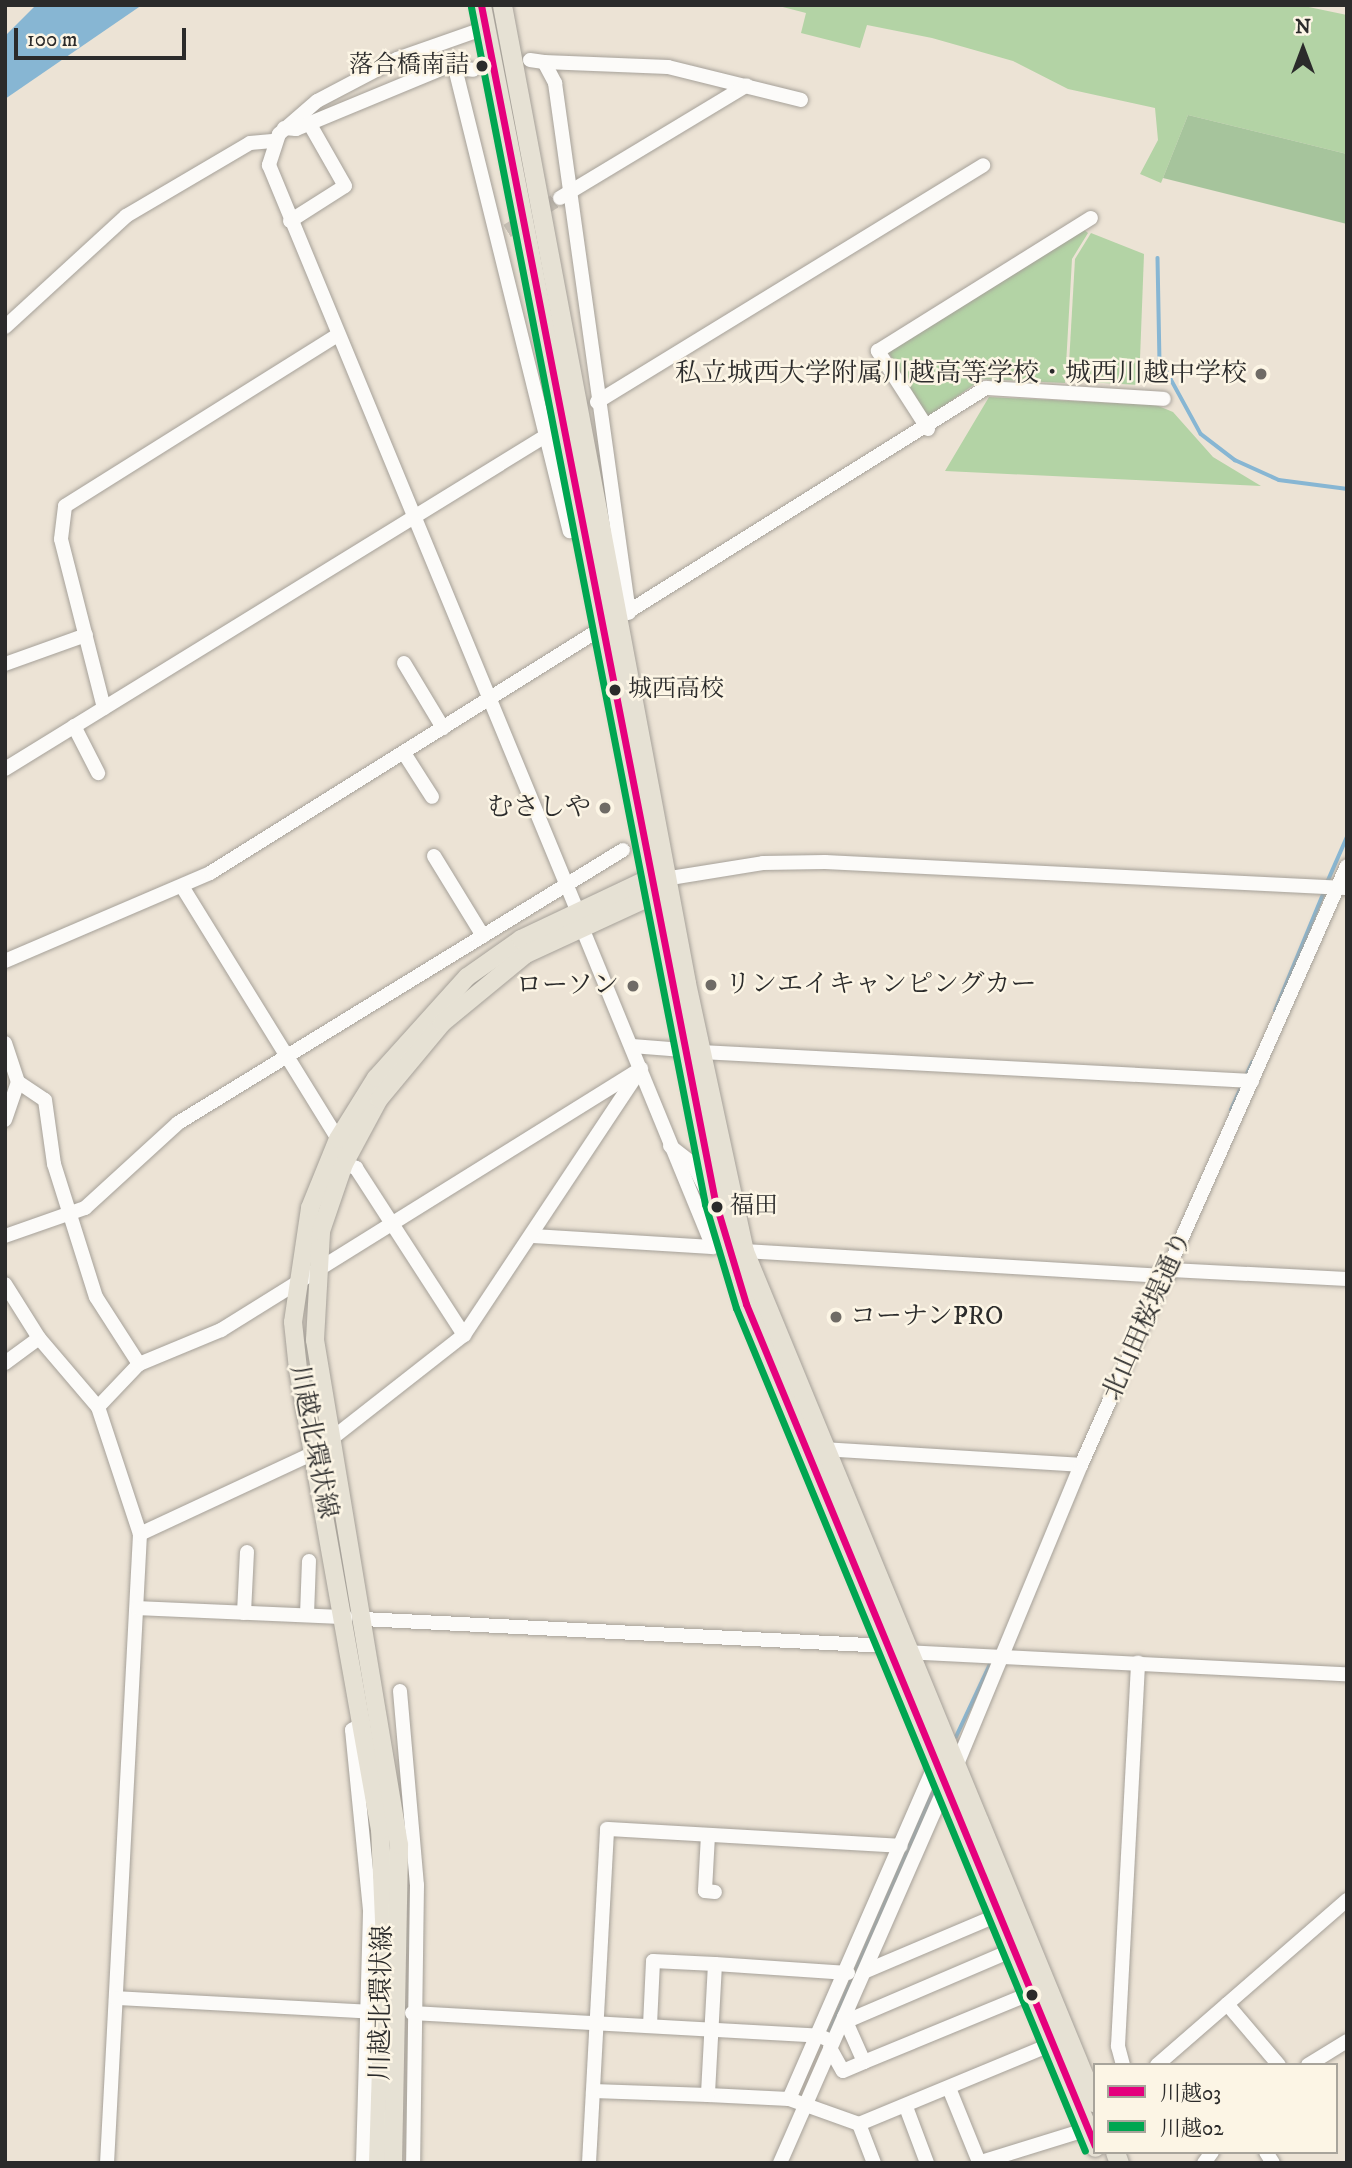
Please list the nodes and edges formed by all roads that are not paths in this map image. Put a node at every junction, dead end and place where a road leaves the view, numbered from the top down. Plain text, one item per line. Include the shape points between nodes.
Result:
1 (502, 9) edge
2 (483, 17) edge
3 (473, 70) dead end
4 (456, 72) junction
5 (747, 85) junction
6 (801, 100) dead end
7 (309, 123) junction
8 (284, 128) junction
9 (275, 141) junction
10 (982, 165) dead end
11 (572, 190) junction
12 (559, 198) tunnel mouth
13 (1091, 218) dead end
14 (290, 221) junction
15 (5, 327) edge
16 (338, 335) junction
17 (1164, 399) dead end
18 (597, 402) junction
19 (928, 429) junction
20 (547, 435) junction
21 (413, 519) junction
22 (585, 529) junction
23 (618, 620) junction
24 (86, 635) junction
25 (404, 663) dead end
26 (5, 664) edge
27 (489, 701) junction
28 (104, 708) junction
29 (74, 726) junction
30 (443, 728) junction
31 (404, 753) junction
32 (5, 769) edge
33 (98, 773) dead end
34 (432, 797) dead end
35 (623, 850) dead end
36 (434, 856) dead end
37 (1347, 866) edge
38 (565, 882) junction
39 (656, 885) junction
40 (183, 888) junction
41 (1342, 888) edge
42 (579, 918) junction
43 (483, 936) junction
44 (5, 961) edge
45 (5, 1043) edge
46 (632, 1046) junction
47 (692, 1051) junction
48 (288, 1056) junction
49 (641, 1069) junction
50 (1252, 1081) junction
51 (18, 1082) junction
52 (5, 1121) edge
53 (338, 1139) junction
54 (668, 1145) junction
55 (344, 1164) junction
56 (715, 1201) junction
57 (70, 1217) junction
58 (392, 1221) junction
59 (5, 1236) edge
60 (532, 1236) junction
61 (744, 1251) junction
62 (319, 1267) junction
63 (1169, 1273) junction
64 (297, 1278) junction
65 (1347, 1279) edge
66 (5, 1284) edge
67 (464, 1335) junction
68 (40, 1338) junction
69 (5, 1363) edge
70 (139, 1364) junction
71 (98, 1407) junction
72 (330, 1440) junction
73 (821, 1449) junction
74 (314, 1453) junction
75 (1081, 1465) junction
76 (140, 1534) junction
77 (247, 1552) dead end
78 (309, 1561) dead end
79 (137, 1608) junction
80 (244, 1612) junction
81 (307, 1615) junction
82 (355, 1618) junction
83 (887, 1646) junction
84 (906, 1652) junction
85 (1003, 1655) junction
86 (1138, 1663) junction
87 (1347, 1674) edge
88 (400, 1690) dead end
89 (363, 1723) junction
90 (402, 1728) junction
91 (382, 1730) junction
92 (936, 1762) junction
93 (950, 1777) junction
94 (708, 1835) junction
95 (901, 1846) junction
96 (715, 1892) dead end
97 (1347, 1900) edge
98 (998, 1915) junction
99 (1013, 1950) junction
100 (715, 1964) junction
101 (866, 1971) junction
102 (848, 1973) junction
103 (1031, 1993) junction
104 (116, 1998) junction
105 (1227, 2004) junction
106 (372, 2012) junction
107 (416, 2013) junction
108 (846, 2019) junction
109 (597, 2024) junction
110 (650, 2025) junction
111 (712, 2029) junction
112 (827, 2041) junction
113 (1347, 2041) edge
114 (1052, 2044) junction
115 (864, 2062) junction
116 (1122, 2063) edge
117 (1159, 2063) edge
118 (1277, 2063) edge
119 (1311, 2063) edge
120 (949, 2088) junction
121 (593, 2091) junction
122 (708, 2095) junction
123 (1093, 2099) edge
124 (799, 2101) junction
125 (906, 2107) junction
126 (859, 2124) junction
127 (1091, 2138) edge
128 (107, 2163) edge
129 (363, 2163) edge
130 (378, 2163) edge
131 (393, 2163) edge
132 (413, 2163) edge
133 (589, 2163) edge
134 (780, 2163) edge
135 (874, 2163) edge
136 (927, 2163) edge
137 (979, 2163) edge

1 - 23 highway
2 - 8 street via 355,79
2 - 22 highway
3 - 4 street
4 - 7 street via 446,67 405,80
4 - 20 street via 501,234
5 - 6 street
5 - 11 street
5 - 11 street via 645,64 537,61 555,83
7 - 8 street
7 - 14 street via 345,186
8 - 9 street
9 - 14 street via 270,165
9 - 15 street via 250,143 126,216
10 - 18 street
11 - 12 street
11 - 18 street
13 - 19 street via 878,351
14 - 16 street
16 - 21 street
16 - 24 street via 65,506 60,531
17 - 19 street via 986,388
18 - 23 street
19 - 23 street
20 - 21 street
20 - 22 street via 570,531
21 - 27 street
21 - 28 street
22 - 23 highway
23 - 27 street
23 - 39 highway
24 - 26 street
24 - 28 street
25 - 30 street
27 - 30 street
27 - 38 street
28 - 29 street
29 - 32 street
29 - 33 street
30 - 31 street
31 - 34 street
31 - 40 street
35 - 38 street
36 - 43 street
37 - 41 street, 北山田桜堤通り
38 - 42 street
38 - 43 street
39 - 41 street via 698,871 825,862
39 - 42 main road, 川越北環状線
39 - 47 highway
40 - 44 street
40 - 48 street
41 - 50 street, 北山田桜堤通り
42 - 46 street
42 - 53 main road, 川越北環状線 via 467,978 376,1077
42 - 55 main road, 川越北環状線 via 498,972 442,1023 379,1099
43 - 48 street
45 - 51 street
46 - 47 street
46 - 49 street
47 - 50 street
47 - 56 highway
47 - 61 highway
48 - 53 street
48 - 57 street via 178,1123
49 - 54 street
49 - 58 street
49 - 60 street
50 - 63 street, 北山田桜堤通り
51 - 52 street
51 - 57 street via 45,1100
53 - 64 main road, 川越北環状線 via 310,1208
54 - 56 street via 693,1164
54 - 60 street via 713,1247
55 - 58 street via 356,1168
55 - 62 main road, 川越北環状線 via 321,1231
56 - 83 highway via 746,1304
57 - 59 street
57 - 70 street via 104,1317
58 - 62 street
58 - 67 street
60 - 67 street
61 - 63 street
61 - 73 highway
62 - 64 street
62 - 72 main road, 川越北環状線 via 315,1340
63 - 65 street
63 - 75 street, 北山田桜堤通り
64 - 70 street via 221,1330
64 - 74 main road, 川越北環状線 via 293,1322
66 - 68 street
67 - 72 street
68 - 69 street
68 - 71 street
70 - 71 street
71 - 76 street
72 - 82 main road, 川越北環状線
73 - 75 street
73 - 84 highway
74 - 76 street
74 - 82 main road, 川越北環状線
75 - 85 street, 北山田桜堤通り
76 - 79 street
77 - 80 street
78 - 81 street
79 - 80 street
79 - 104 street
80 - 81 street
81 - 82 street
82 - 83 street
82 - 89 main road, 川越北環状線
82 - 91 main road, 川越北環状線
83 - 92 highway
84 - 85 street
84 - 93 highway
85 - 86 street
85 - 93 street, 北山田桜堤通り
86 - 87 street
86 - 116 street via 1118,2046
88 - 90 street
89 - 106 street via 352,1730 365,1827
89 - 130 main road, 川越北環状線 via 380,1830 385,1943
90 - 91 street
90 - 107 street via 414,1818
91 - 131 main road, 川越北環状線 via 399,1845
92 - 93 highway
92 - 95 street
93 - 98 highway
93 - 101 street, 北山田桜堤通り
93 - 123 highway
94 - 95 street
94 - 96 street via 705,1891
94 - 109 street via 607,1829
95 - 102 street
97 - 105 street
98 - 99 highway
98 - 101 street
99 - 103 highway
99 - 108 street
100 - 102 street
100 - 110 street via 653,1961
100 - 111 street
101 - 108 street, 北山田桜堤通り
102 - 112 street
103 - 114 highway
103 - 115 street
104 - 106 street
104 - 128 street
105 - 117 street
105 - 118 street
106 - 129 street
107 - 109 street
107 - 132 street
108 - 112 street, 北山田桜堤通り
108 - 115 street
109 - 110 street
109 - 121 street
110 - 111 street
111 - 112 street
111 - 122 street
112 - 115 street via 843,2071
112 - 124 street
113 - 119 street
114 - 120 street
114 - 127 highway
120 - 125 street
120 - 137 street
121 - 122 street
121 - 133 street
122 - 124 street
124 - 126 street
124 - 134 street
125 - 126 street
125 - 136 street
126 - 135 street
127 - 137 street

